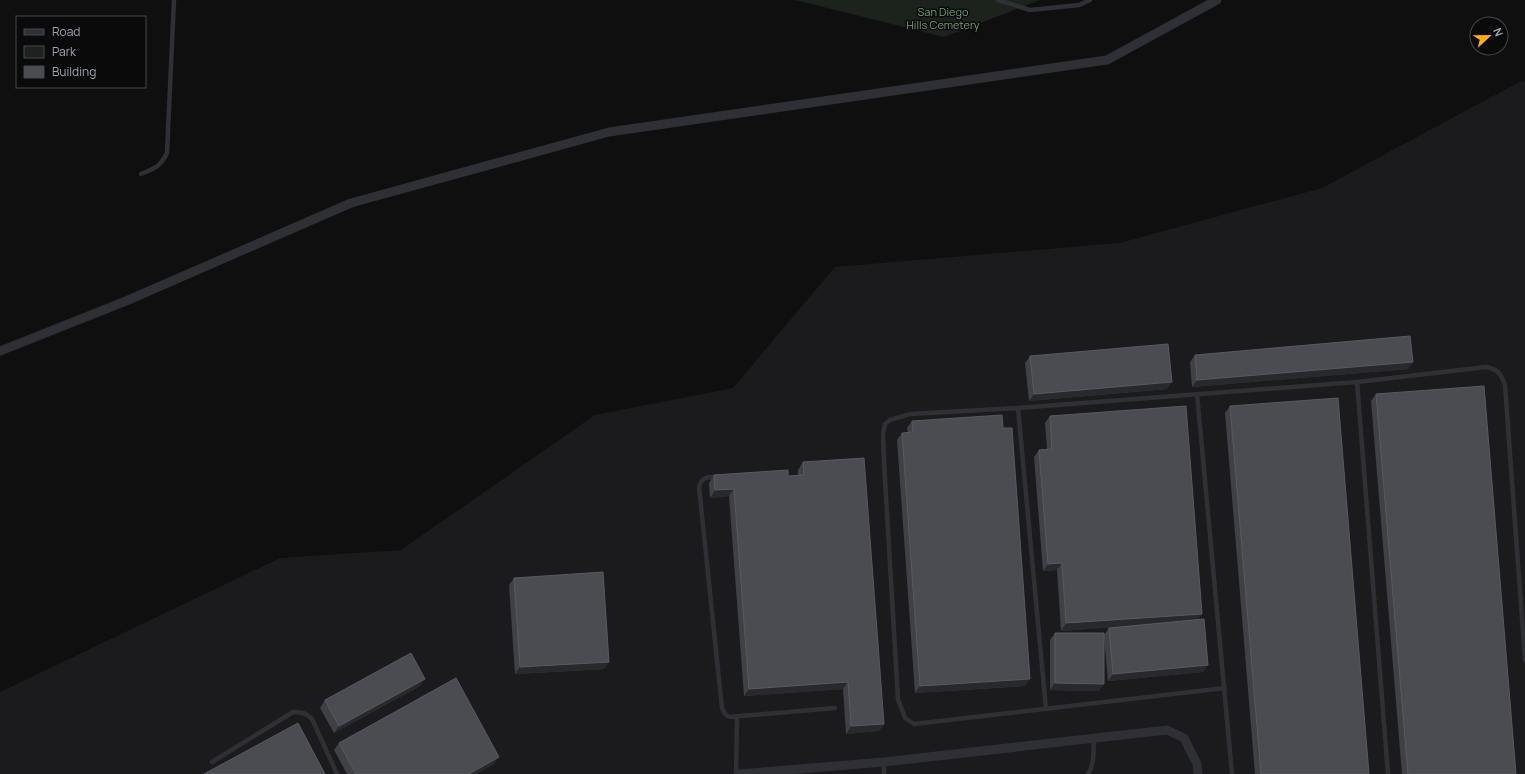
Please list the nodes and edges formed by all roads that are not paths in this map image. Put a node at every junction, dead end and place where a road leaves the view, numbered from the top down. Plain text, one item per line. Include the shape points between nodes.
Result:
1 (174, 0) edge
2 (998, 0) edge
3 (1090, 0) edge
4 (1217, 0) edge
5 (141, 174) dead end
6 (0, 351) edge
7 (1357, 382) junction
8 (1196, 394) junction
9 (1018, 408) junction
10 (728, 476) edge
11 (1525, 660) edge
12 (1225, 688) junction
13 (835, 708) dead end
14 (1046, 709) junction
15 (737, 716) junction
16 (1094, 738) junction
17 (212, 762) dead end
18 (884, 762) junction
19 (337, 774) edge
20 (736, 774) edge
21 (739, 774) edge
22 (884, 774) edge
23 (1088, 774) edge
24 (1198, 774) edge
25 (1232, 774) edge
26 (1388, 774) edge

1 - 5 lane via 166,153 162,163
2 - 3 lane via 1030,10 1079,5
4 - 6 street via 1108,60 609,132 351,203 126,301
7 - 8 lane
7 - 11 lane via 1486,367 1501,374 1505,385
7 - 26 lane
8 - 9 lane
8 - 12 lane
9 - 14 lane
9 - 14 lane via 910,414 890,420 886,424 883,434 884,462 898,699 905,718 914,724
10 - 15 lane via 704,477 699,487 722,708 727,717
12 - 14 lane
12 - 25 lane
13 - 15 lane
15 - 20 lane
16 - 18 street
16 - 23 lane via 1092,767
16 - 24 street via 1167,730 1184,738 1197,764
17 - 19 lane via 293,712 298,712 305,713 312,719
18 - 21 street
18 - 22 lane

